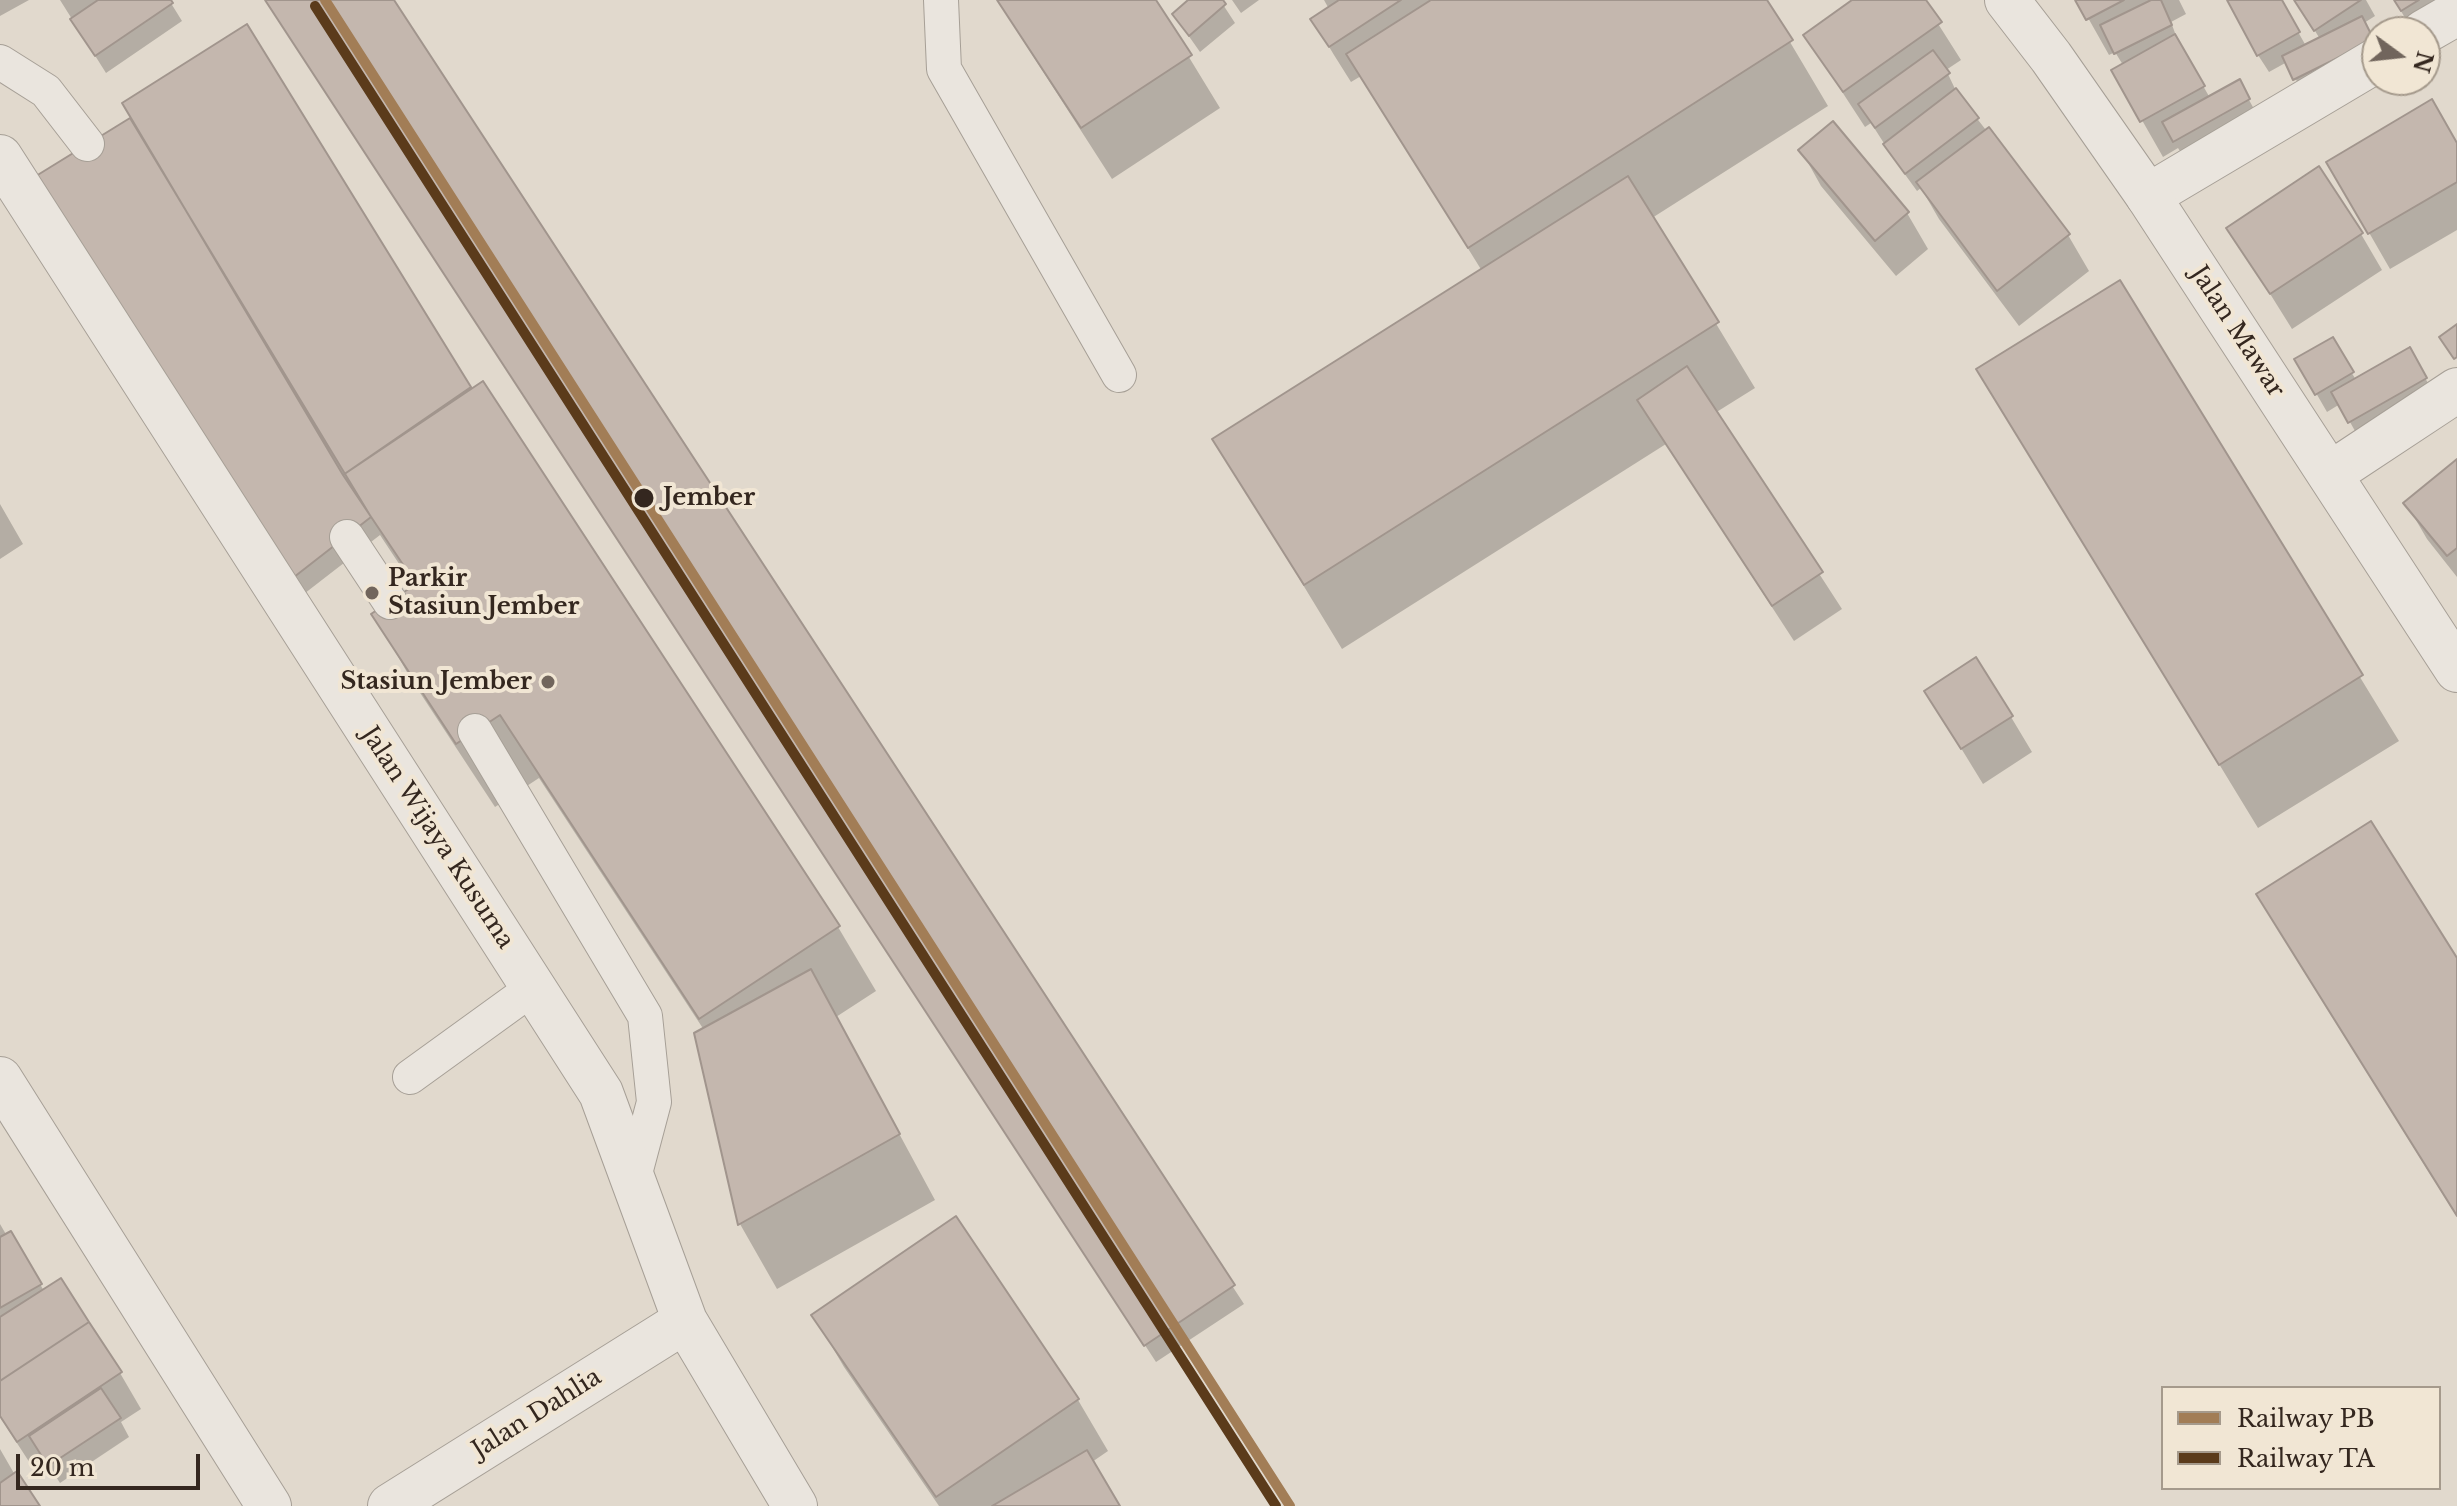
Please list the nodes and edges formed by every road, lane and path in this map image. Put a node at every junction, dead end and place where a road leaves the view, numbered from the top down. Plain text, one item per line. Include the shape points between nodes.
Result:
1 (941, 0) edge
2 (2007, 0) edge
3 (0, 62) edge
4 (2361, 70) edge
5 (87, 144) dead end
6 (0, 157) edge
7 (2148, 196) junction
8 (1119, 375) dead end
9 (2457, 390) edge
10 (2330, 474) junction
11 (347, 537) dead end
12 (390, 602) dead end
13 (2457, 670) edge
14 (475, 731) dead end
15 (533, 988) junction
16 (410, 1077) dead end
17 (0, 1079) edge
18 (633, 1181) junction
19 (685, 1321) junction
20 (269, 1506) edge
21 (390, 1506) edge
22 (795, 1506) edge

1 - 8 lane via 944,69
2 - 7 street, Jalan Mawar
3 - 5 lane via 46,91
4 - 7 street
6 - 15 street, Jalan Wijaya Kusuma
7 - 10 street, Jalan Mawar
9 - 10 street
10 - 13 street, Jalan Mawar
11 - 12 lane
14 - 18 lane via 645,1016 654,1102
15 - 16 lane
15 - 18 street, Jalan Wijaya Kusuma via 601,1093
17 - 20 street
18 - 19 street, Jalan Wijaya Kusuma
19 - 21 street, Jalan Dahlia
19 - 22 street, Jalan Wijaya Kusuma

